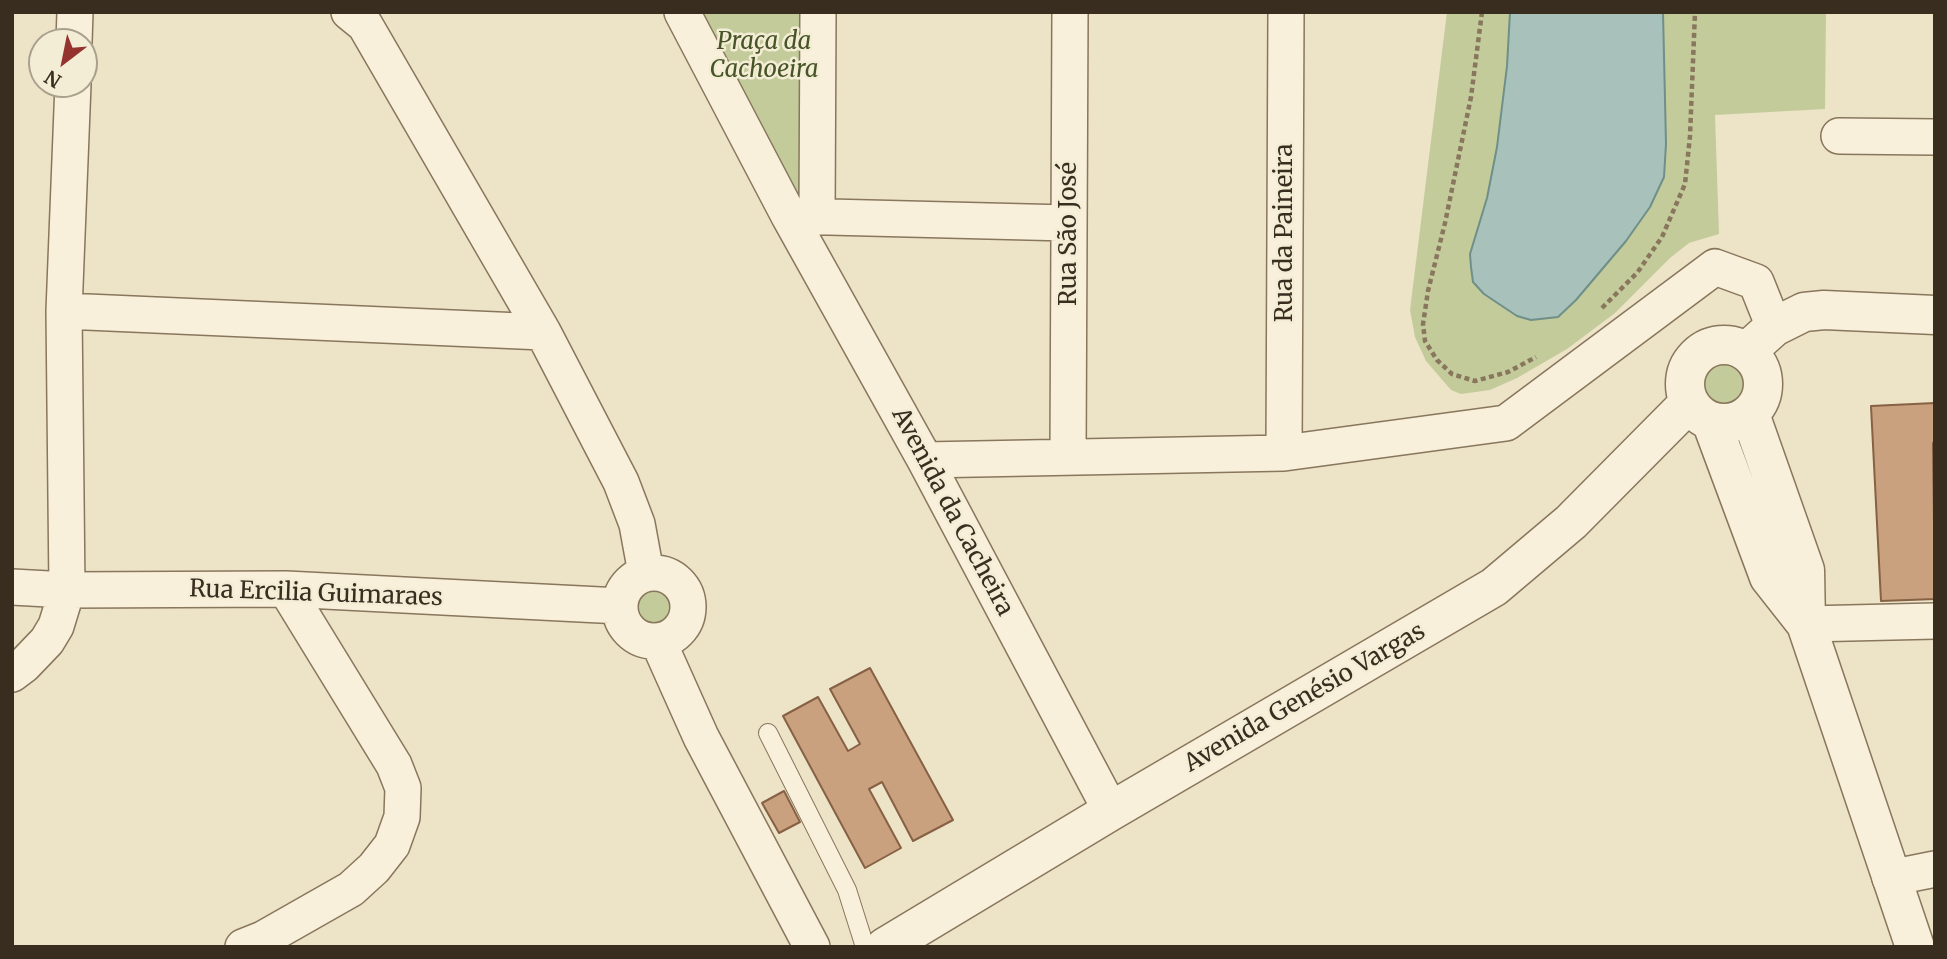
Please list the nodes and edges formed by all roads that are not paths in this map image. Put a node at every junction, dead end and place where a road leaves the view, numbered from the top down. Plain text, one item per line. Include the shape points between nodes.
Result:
1 (349, 12) edge
2 (682, 12) edge
3 (818, 12) edge
4 (1070, 12) edge
5 (1286, 12) edge
6 (72, 98) edge
7 (1839, 136) dead end
8 (1935, 137) edge
9 (803, 216) junction
10 (1069, 223) junction
11 (64, 311) junction
12 (1935, 315) edge
13 (1774, 327) junction
14 (543, 332) junction
15 (1746, 352) junction
16 (1700, 412) junction
17 (1750, 414) junction
18 (1284, 453) junction
19 (1068, 456) junction
20 (925, 460) junction
21 (646, 573) junction
22 (12, 587) edge
23 (286, 589) junction
24 (68, 590) junction
25 (620, 606) junction
26 (1935, 621) edge
27 (1806, 624) junction
28 (658, 641) junction
29 (12, 674) edge
30 (768, 733) dead end
31 (1111, 811) junction
32 (1935, 869) edge
33 (1890, 878) junction
34 (243, 947) edge
35 (812, 947) edge
36 (865, 947) edge
37 (885, 947) edge
38 (1915, 947) edge

1 - 14 street via 365,25
2 - 9 street
3 - 9 street
4 - 10 street, Rua São José
5 - 18 street, Rua da Paineira
6 - 11 street
7 - 8 street
9 - 10 street
9 - 20 street, Avenida da Cacheira
10 - 19 street, Rua São José
11 - 14 street
11 - 24 street
12 - 13 street via 1804,312
13 - 15 street
13 - 18 street via 1756,282 1715,267 1506,423
14 - 21 street via 621,482 637,524
15 - 16 street via 1721,345 1708,348 1689,365 1685,391
15 - 17 street via 1762,373 1763,386
16 - 17 street via 1723,424
16 - 27 street via 1769,577
16 - 31 street, Avenida Genésio Vargas via 1494,587
17 - 27 street via 1805,570
18 - 19 street
19 - 20 street
20 - 31 street, Avenida da Cacheira
21 - 25 street via 627,585
21 - 28 street via 671,577 687,595 689,607 680,630
22 - 24 street, Rua Ercilia Guimaraes
23 - 24 street, Rua Ercilia Guimaraes
23 - 25 street, Rua Ercilia Guimaraes
23 - 34 street via 394,765 403,788 402,817 392,845 351,889
24 - 29 street via 47,641
25 - 28 street via 627,628 646,640
26 - 27 street
27 - 33 street
28 - 35 street via 701,737
30 - 36 lane via 847,890
31 - 37 street, Avenida Genésio Vargas
32 - 33 street
33 - 38 street

